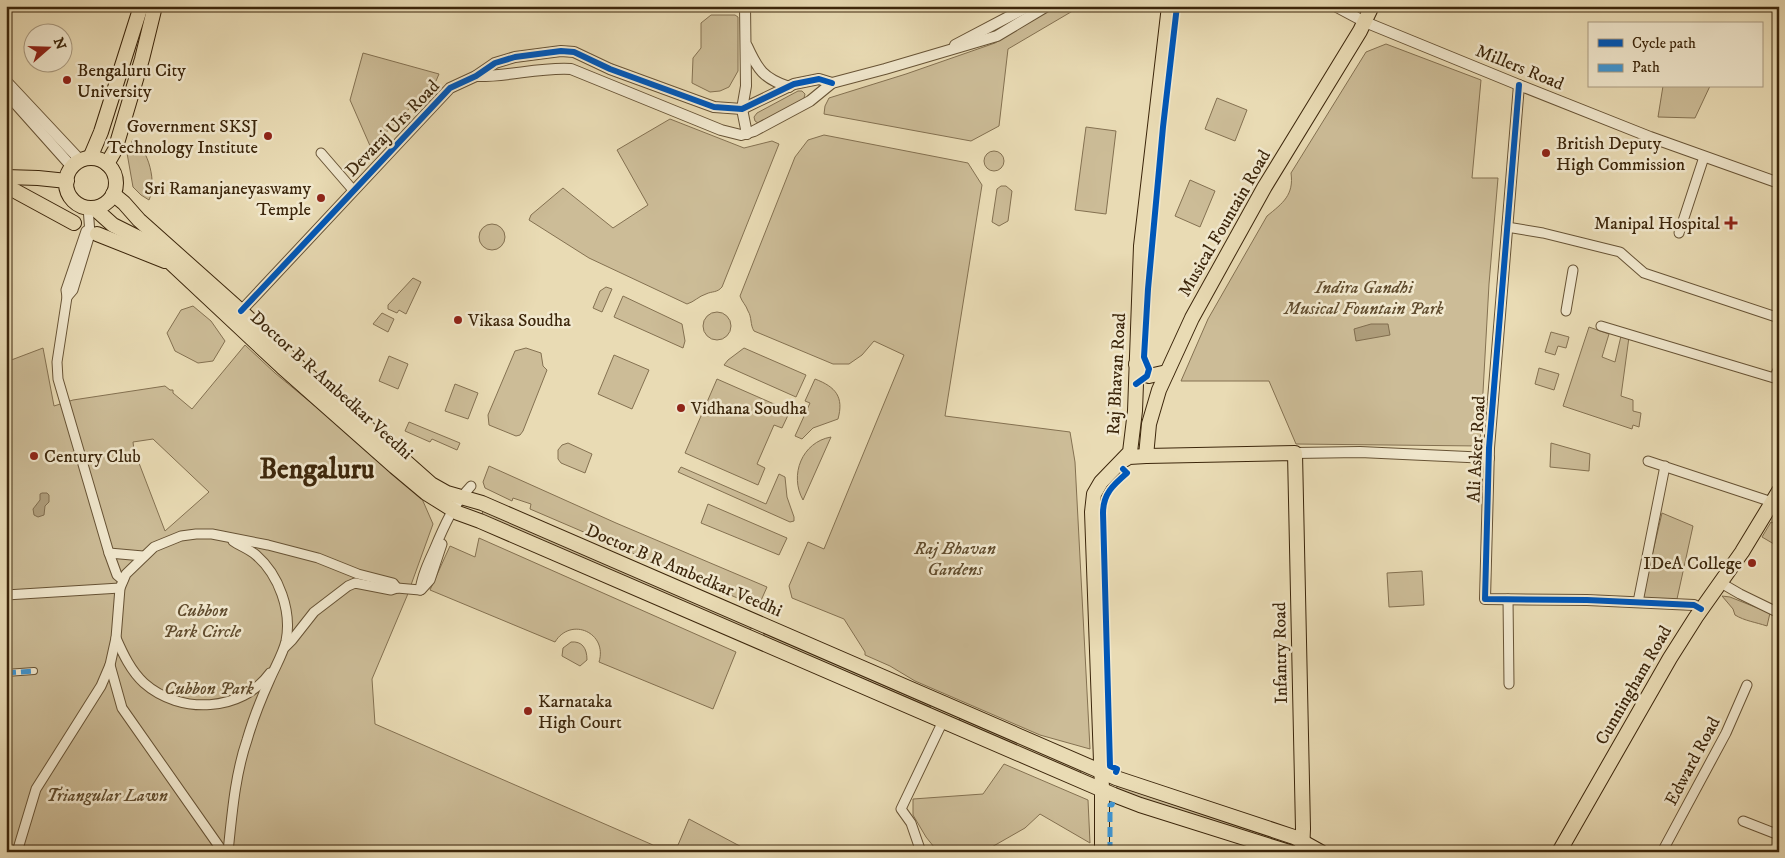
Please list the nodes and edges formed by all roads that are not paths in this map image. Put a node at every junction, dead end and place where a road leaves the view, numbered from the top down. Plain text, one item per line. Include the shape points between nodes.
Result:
1 (141, 6) edge
2 (154, 6) edge
3 (745, 6) edge
4 (1029, 6) edge
5 (1047, 6) edge
6 (1168, 6) edge
7 (1335, 6) edge
8 (1372, 6) edge
9 (1365, 22) junction
10 (745, 43) junction
11 (948, 50) junction
12 (476, 76) junction
13 (6, 81) edge
14 (832, 82) junction
15 (802, 83) junction
16 (1519, 85) junction
17 (789, 86) junction
18 (6, 93) edge
19 (810, 101) junction
20 (742, 110) junction
21 (746, 134) junction
22 (321, 154) dead end
23 (1704, 157) junction
24 (81, 162) junction
25 (108, 164) junction
26 (6, 177) edge
27 (66, 181) junction
28 (1779, 183) edge
29 (6, 186) edge
30 (354, 190) junction
31 (113, 194) junction
32 (91, 207) junction
33 (139, 220) junction
34 (74, 223) dead end
35 (1507, 227) junction
36 (93, 232) junction
37 (1679, 232) dead end
38 (143, 240) junction
39 (173, 263) junction
40 (1573, 270) dead end
41 (241, 311) junction
42 (1566, 311) dead end
43 (1779, 318) edge
44 (1601, 326) dead end
45 (1136, 364) junction
46 (1779, 368) edge
47 (1167, 372) junction
48 (1295, 453) junction
49 (1146, 456) junction
50 (1489, 458) junction
51 (1124, 460) junction
52 (1648, 461) dead end
53 (1665, 466) junction
54 (1775, 496) edge
55 (464, 497) junction
56 (455, 511) junction
57 (228, 538) junction
58 (109, 553) junction
59 (143, 556) junction
60 (1721, 583) junction
61 (122, 584) junction
62 (397, 588) junction
63 (6, 595) edge
64 (1508, 599) junction
65 (1638, 602) junction
66 (1701, 609) junction
67 (1779, 613) edge
68 (116, 638) junction
69 (284, 647) junction
70 (279, 660) junction
71 (110, 665) junction
72 (34, 671) dead end
73 (6, 673) edge
74 (1509, 684) dead end
75 (1747, 685) dead end
76 (941, 701) junction
77 (959, 709) junction
78 (944, 721) junction
79 (1100, 744) junction
80 (1059, 752) junction
81 (1101, 772) junction
82 (1102, 790) junction
83 (1743, 821) dead end
84 (1779, 834) edge
85 (1302, 846) edge
86 (17, 852) edge
87 (223, 852) edge
88 (228, 852) edge
89 (921, 852) edge
90 (1102, 852) edge
91 (1289, 852) edge
92 (1321, 852) edge
93 (1559, 852) edge
94 (1662, 852) edge

1 - 24 main road via 101,132
2 - 25 main road via 142,59
3 - 10 street
4 - 11 street
5 - 11 street via 997,36
6 - 45 main road, Raj Bhavan Road via 1141,246
7 - 9 street, Millers Road
8 - 9 main road, Musical Fountain Road
9 - 16 street, Millers Road
9 - 47 main road, Musical Fountain Road via 1264,188 1192,318
10 - 17 street via 756,66 772,81
10 - 20 street via 746,86
11 - 14 street
12 - 20 street, Devaraj Urs Road via 491,65 515,57 574,52 714,107
12 - 21 street, Devaraj Urs Road via 498,77 518,72 570,69 722,130 741,136
12 - 30 street, Devaraj Urs Road via 450,88
13 - 24 street
14 - 15 street via 820,79
14 - 19 street
15 - 17 street
15 - 19 street via 813,92
16 - 23 street, Millers Road
16 - 35 street, Ali Asker Road
17 - 20 street
18 - 24 street
19 - 21 street
20 - 21 street
22 - 30 street
23 - 28 street, Millers Road
23 - 37 street
24 - 25 main road via 101,160
24 - 27 main road
25 - 31 main road via 116,178
26 - 27 main road
27 - 32 main road via 70,197 76,203
29 - 34 main road
30 - 41 street, Devaraj Urs Road
31 - 32 main road via 101,206
31 - 33 main road, Doctor B R Ambedkar Veedhi
32 - 36 street
32 - 38 main road, Doctor B R Ambedkar Veedhi via 113,225
33 - 38 main road via 132,216 126,219
33 - 41 main road, Doctor B R Ambedkar Veedhi
35 - 43 street via 1620,252 1644,273
35 - 50 street, Ali Asker Road
36 - 39 main road
36 - 58 street via 86,231 66,290 57,362 58,379
38 - 39 main road, Doctor B R Ambedkar Veedhi
39 - 56 main road, Doctor B R Ambedkar Veedhi via 311,393 426,493
40 - 42 street
41 - 55 main road, Doctor B R Ambedkar Veedhi via 426,480 447,493
44 - 46 street via 1774,378
45 - 47 main road via 1141,373 1149,376
45 - 51 main road, Raj Bhavan Road via 1133,438 1130,452
47 - 49 main road, Musical Fountain Road via 1149,424
48 - 49 main road, Ali Asker Road
48 - 50 street, Ali Asker Road via 1360,452
48 - 85 main road, Infantry Road
49 - 51 main road, Ali Asker Road
50 - 64 street, Ali Asker Road via 1485,599
51 - 79 main road, Raj Bhavan Road via 1101,482 1094,494 1092,512
52 - 53 street
53 - 54 street
53 - 65 street
54 - 60 main road, Cunningham Road
55 - 56 street
55 - 76 main road, Doctor B R Ambedkar Veedhi
56 - 62 street via 430,580 420,590
56 - 78 main road, Doctor B R Ambedkar Veedhi
57 - 59 street via 212,534 181,536 154,547
57 - 62 street via 318,558 392,583
57 - 69 street via 255,555 277,582 287,614
58 - 59 street
58 - 61 street
59 - 61 street via 126,574
60 - 66 main road, Cunningham Road
60 - 67 street
61 - 63 street
61 - 68 street
62 - 69 street via 391,590 355,583 348,586 314,612
64 - 65 street, Ali Asker Road
64 - 74 street
65 - 66 street, Ali Asker Road via 1694,605
66 - 93 main road, Cunningham Road
68 - 70 street via 144,683 166,698 192,705 230,702 250,692
68 - 71 street
69 - 70 street
70 - 88 street via 259,704 240,763
71 - 86 street via 101,686 36,789
71 - 87 street via 122,708
72 - 73 street
75 - 94 street, Edward Road via 1726,733
76 - 77 main road, Doctor B R Ambedkar Veedhi
76 - 78 main road
77 - 78 main road
77 - 80 main road, Doctor B R Ambedkar Veedhi
78 - 82 main road, Doctor B R Ambedkar Veedhi
78 - 89 street via 901,809 911,823
79 - 80 main road via 1088,756 1071,750
79 - 81 main road, Raj Bhavan Road
80 - 81 main road, Doctor B R Ambedkar Veedhi
81 - 82 main road, Raj Bhavan Road
81 - 85 main road, Doctor B R Ambedkar Veedhi
82 - 90 main road, Raj Bhavan Road
82 - 91 main road, Doctor B R Ambedkar Veedhi
83 - 84 street
85 - 92 main road, Doctor B R Ambedkar Veedhi

